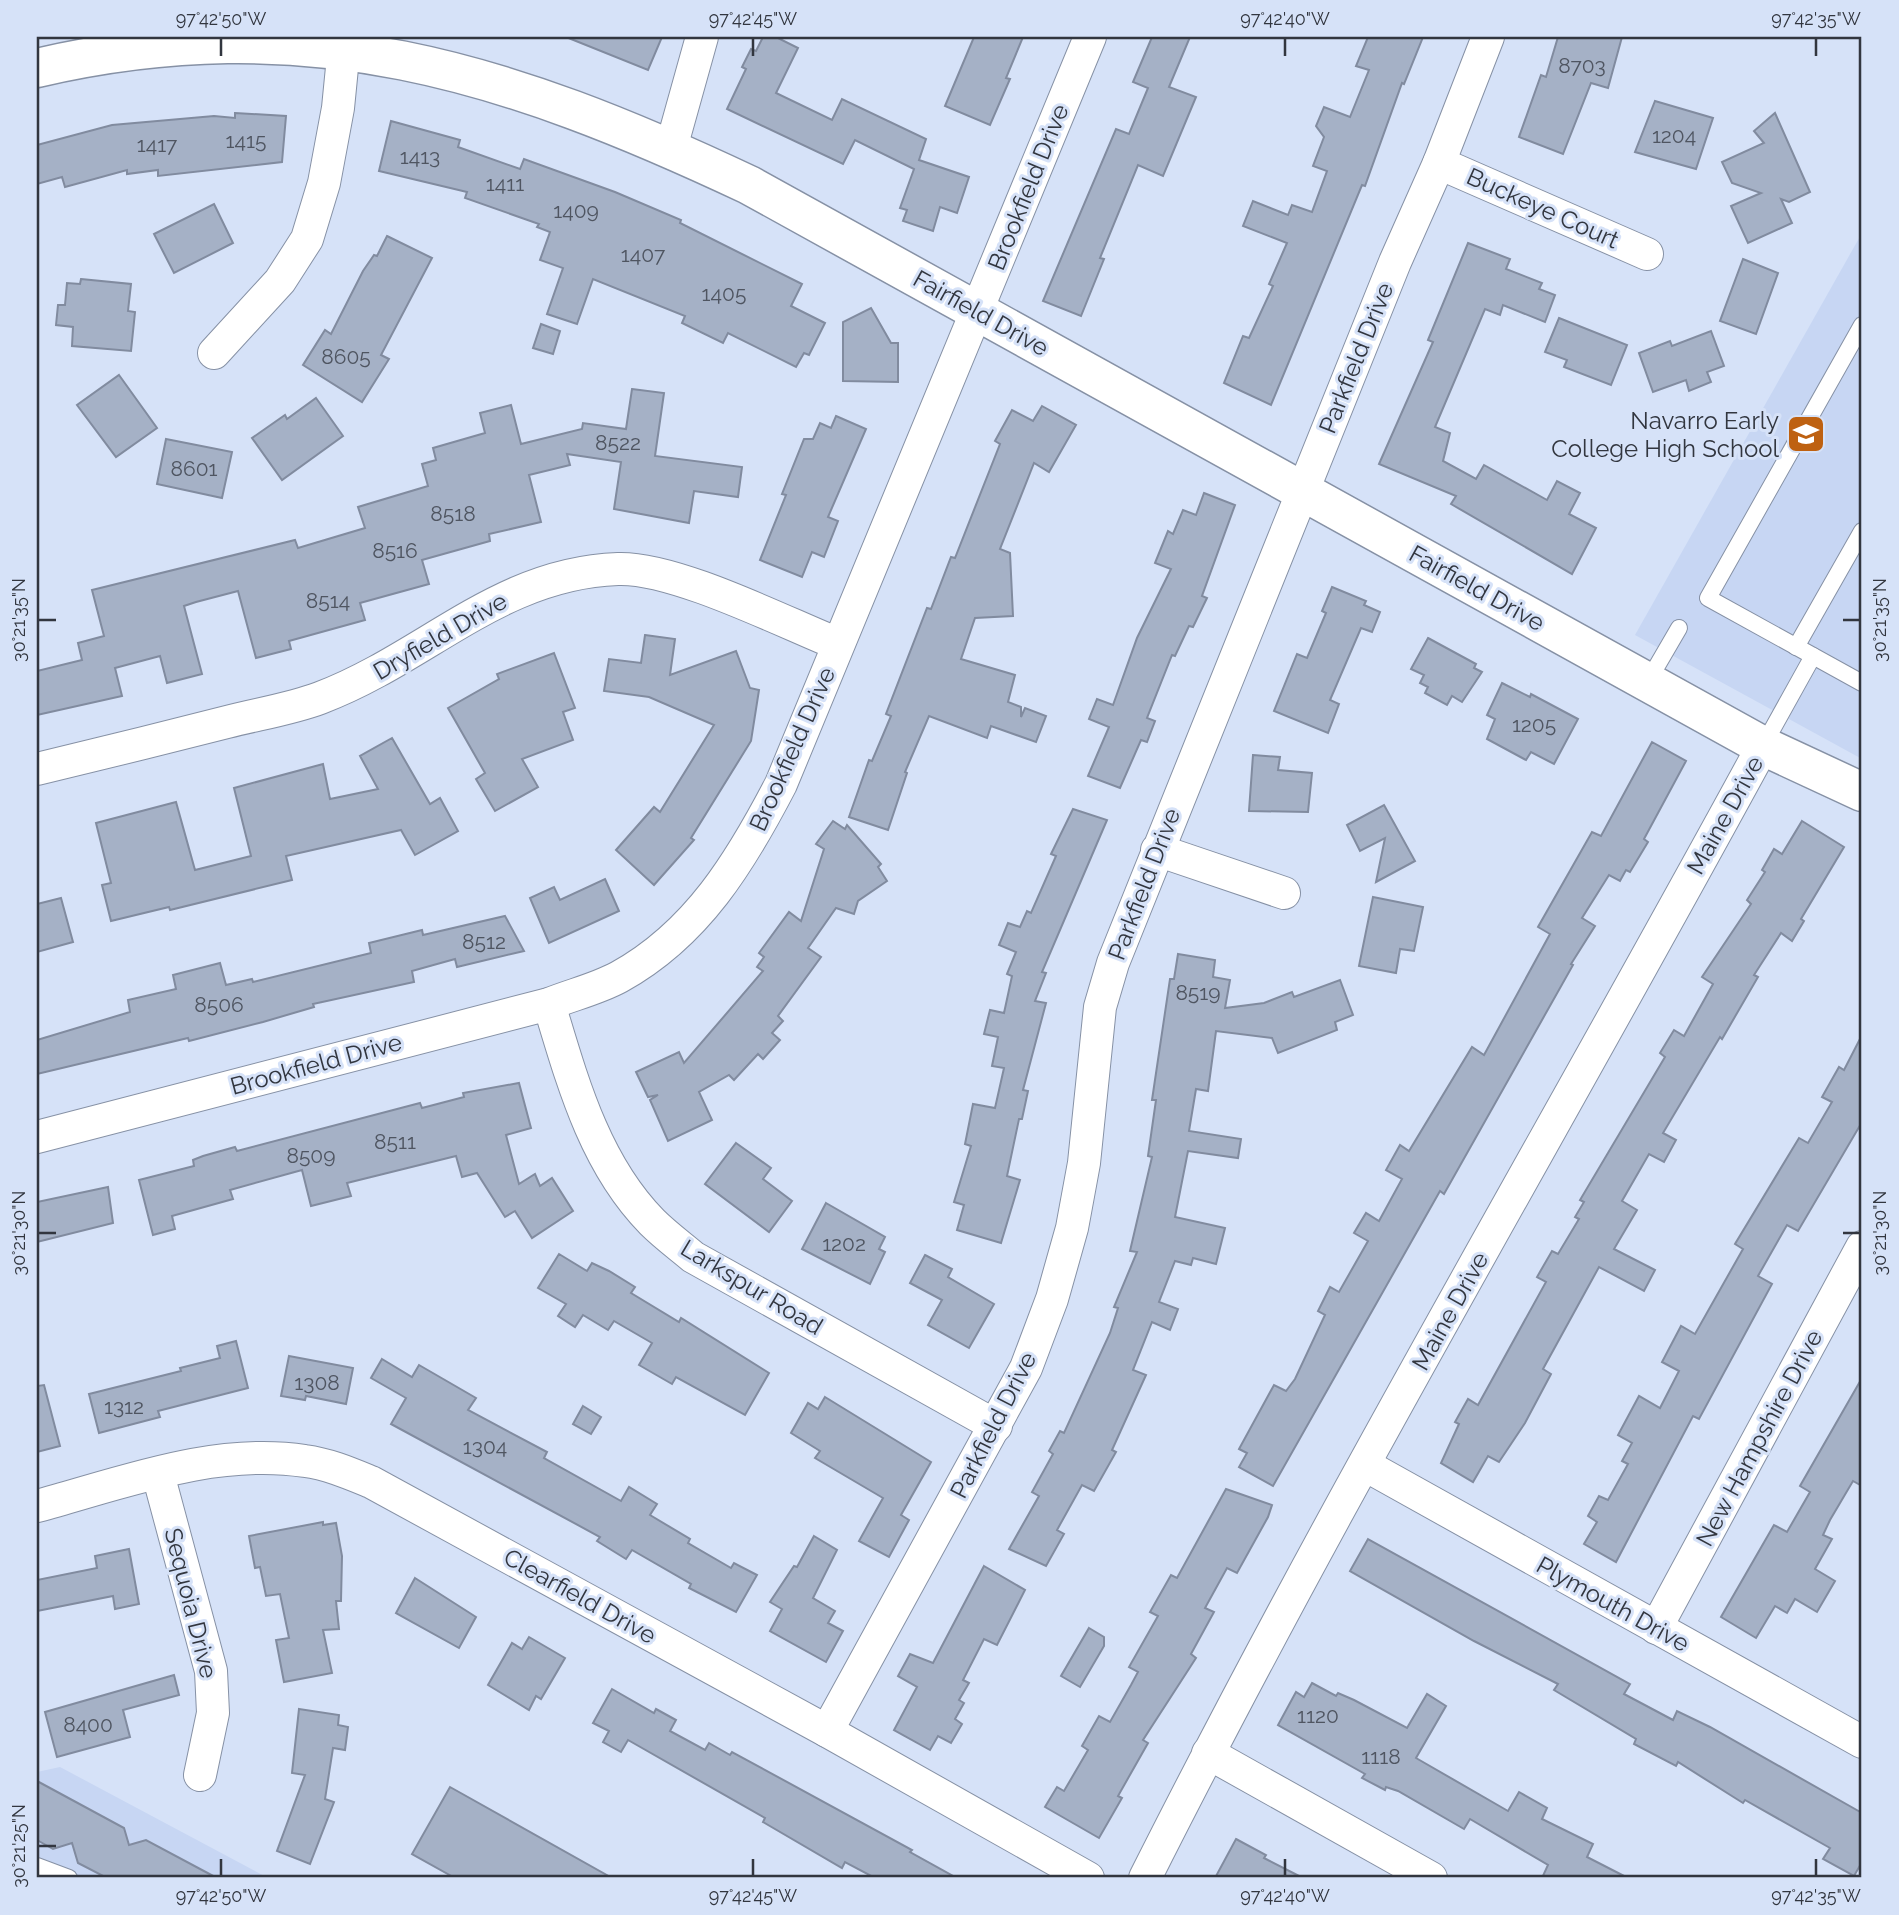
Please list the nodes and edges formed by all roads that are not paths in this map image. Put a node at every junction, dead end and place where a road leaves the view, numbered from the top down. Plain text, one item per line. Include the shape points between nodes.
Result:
1 (702, 37) edge
2 (1090, 37) edge
3 (1488, 37) edge
4 (345, 43) edge
5 (37, 68) edge
6 (671, 148) junction
7 (1439, 163) junction
8 (1647, 254) dead end
9 (977, 311) junction
10 (1862, 325) edge
11 (214, 353) dead end
12 (1303, 491) junction
13 (1862, 531) edge
14 (1679, 628) dead end
15 (838, 644) junction
16 (1796, 647) junction
17 (1813, 656) junction
18 (1647, 683) junction
19 (1862, 683) edge
20 (1763, 746) junction
21 (37, 769) edge
22 (1862, 792) edge
23 (1157, 850) junction
24 (1284, 893) dead end
25 (549, 1004) junction
26 (37, 1137) edge
27 (1862, 1247) edge
28 (996, 1426) junction
29 (1365, 1465) junction
30 (158, 1474) junction
31 (37, 1506) edge
32 (1656, 1628) junction
33 (827, 1731) junction
34 (1862, 1742) edge
35 (1208, 1753) junction
36 (200, 1775) dead end
37 (37, 1866) edge
38 (69, 1878) edge
39 (1087, 1878) edge
40 (1145, 1878) edge
41 (1431, 1878) edge

1 - 6 street
2 - 9 street, Brookfield Drive
3 - 7 street, Parkfield Drive
4 - 5 street, Fairfield Drive via 166,46 92,55
4 - 6 street, Fairfield Drive via 472,75
4 - 11 street via 324,183 307,239 280,282
6 - 9 street, Fairfield Drive via 749,185
7 - 8 street, Buckeye Court
7 - 12 street, Parkfield Drive
9 - 12 street, Fairfield Drive
9 - 15 street, Brookfield Drive
10 - 16 lane via 1708,598
12 - 18 street, Fairfield Drive
12 - 23 street, Parkfield Drive
13 - 16 lane
14 - 18 lane
15 - 21 street, Dryfield Drive via 674,578 621,569 573,573 496,601 368,678 317,700
15 - 25 street, Brookfield Drive via 781,784 730,876 665,947 617,978
16 - 17 lane
17 - 19 lane
17 - 20 lane
18 - 20 street, Fairfield Drive
20 - 22 street, Fairfield Drive
20 - 29 street, Maine Drive
23 - 24 street
23 - 28 street, Parkfield Drive via 1100,1007 1084,1163 1072,1228 1026,1368
25 - 26 street, Brookfield Drive
25 - 28 street, Larkspur Road via 593,1133 621,1183 652,1221 693,1257
27 - 32 street, New Hampshire Drive
28 - 33 street, Parkfield Drive
29 - 32 street, Plymouth Drive
29 - 35 street, Maine Drive
30 - 31 street, Clearfield Drive
30 - 33 street, Clearfield Drive via 215,1461 261,1457 336,1468 371,1482
30 - 36 street, Sequoia Drive via 211,1671 213,1713
32 - 34 street, Plymouth Drive
33 - 39 street, Clearfield Drive
35 - 40 street, Maine Drive
35 - 41 street
37 - 38 lane

